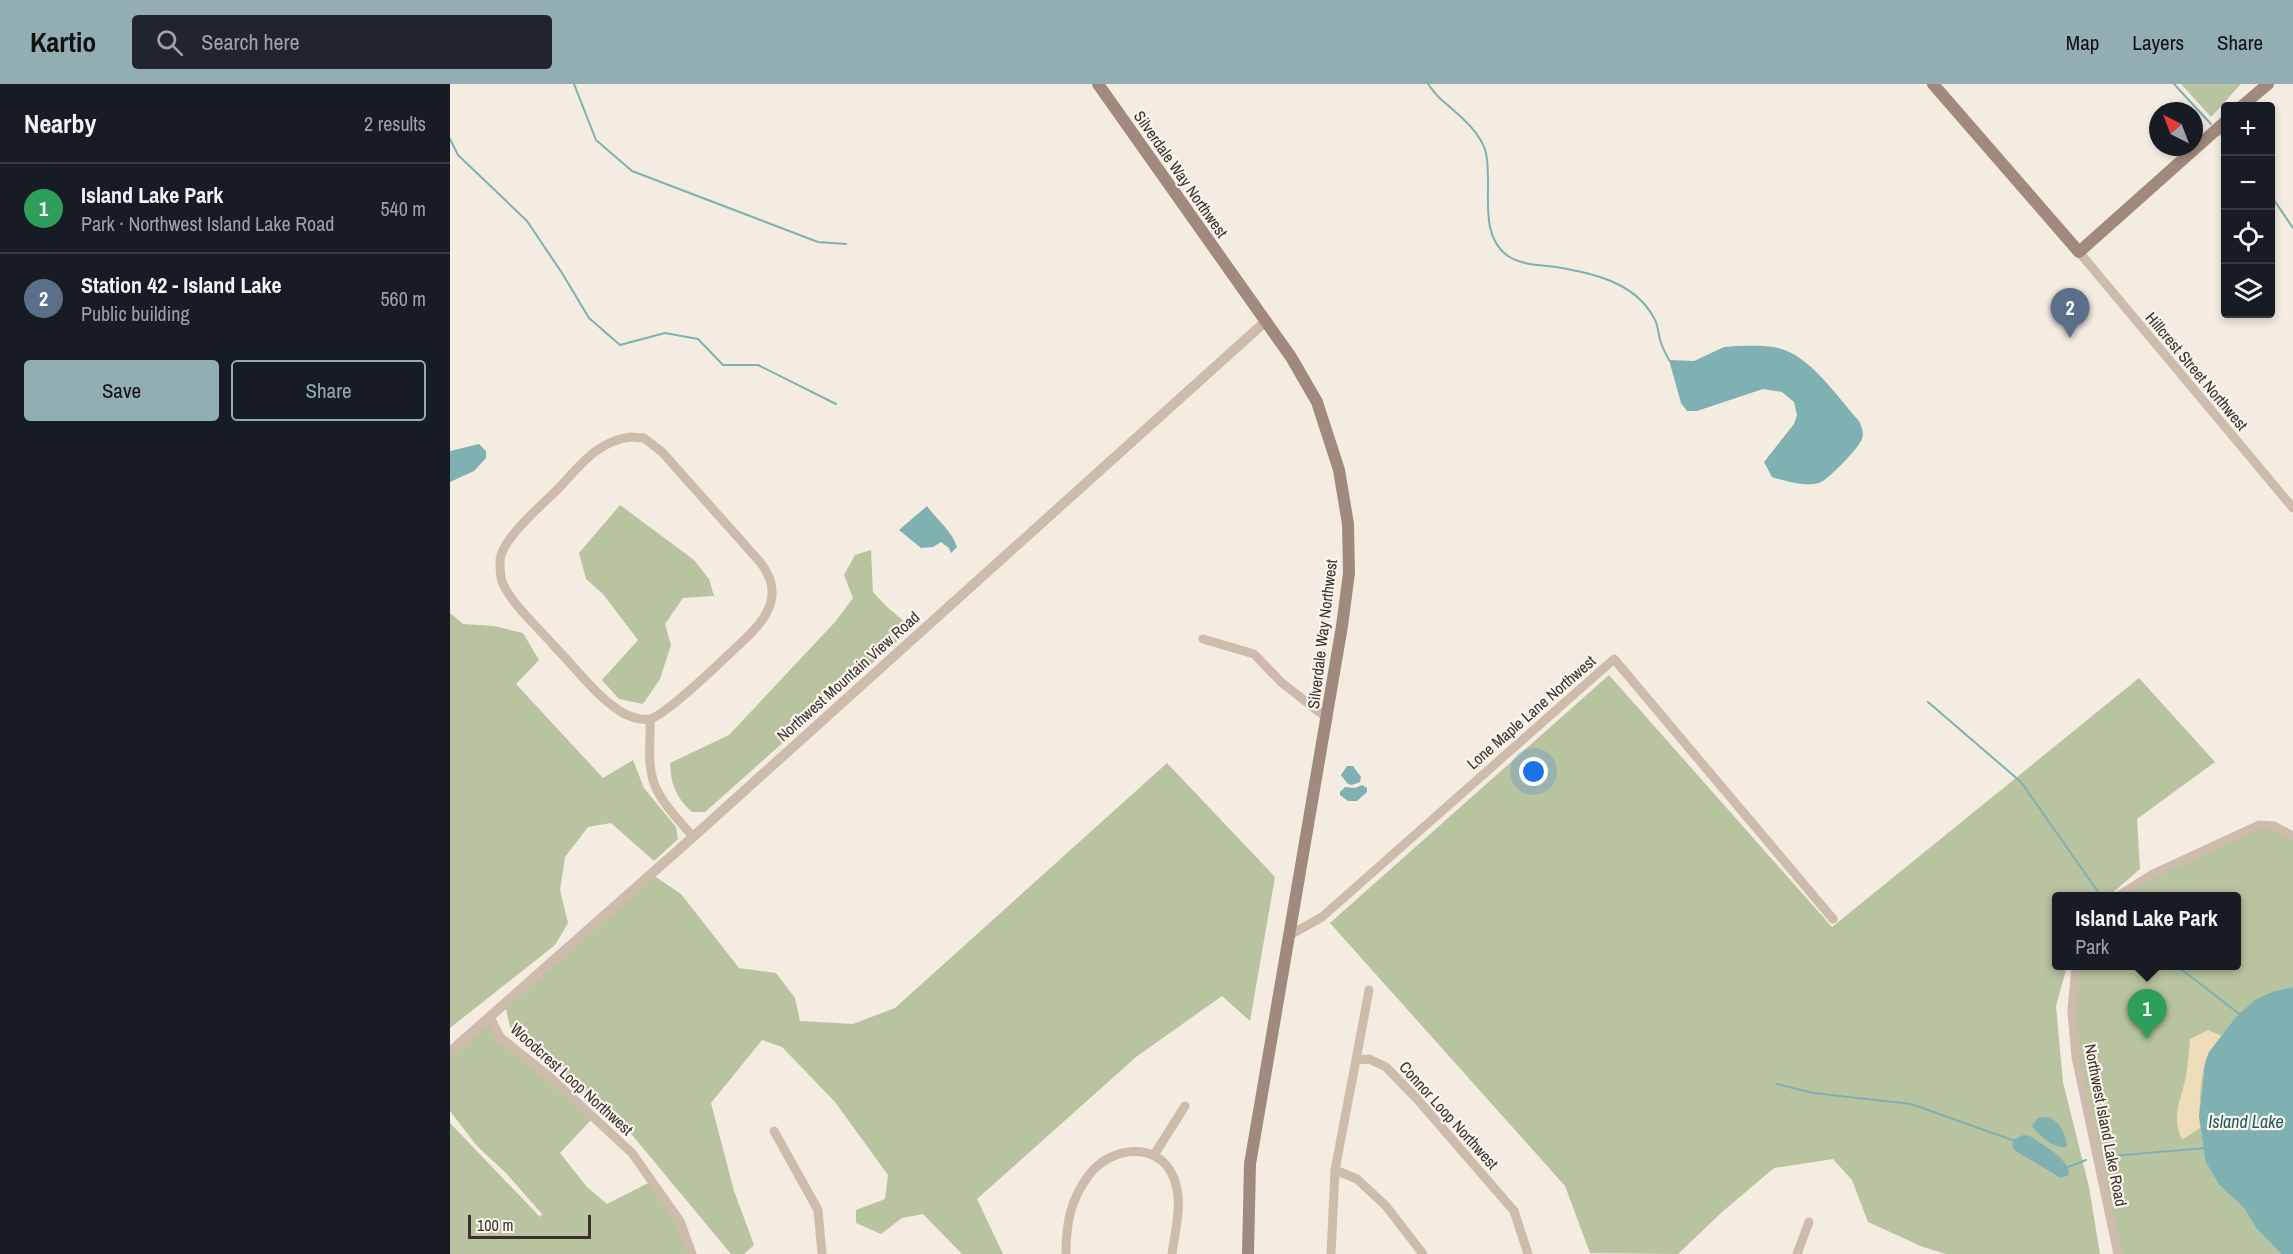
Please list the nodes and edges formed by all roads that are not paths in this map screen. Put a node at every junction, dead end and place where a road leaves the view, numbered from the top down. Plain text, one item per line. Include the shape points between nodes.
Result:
1 (1098, 84) edge
2 (1933, 84) edge
3 (2268, 84) edge
4 (2247, 102) edge
5 (2221, 126) edge
6 (2079, 252) junction
7 (1266, 321) junction
8 (2293, 508) edge
9 (1203, 639) dead end
10 (650, 719) junction
11 (1328, 719) junction
12 (2293, 836) edge
13 (693, 837) junction
14 (2126, 892) edge
15 (1833, 919) dead end
16 (1290, 936) junction
17 (2076, 970) edge
18 (1369, 990) dead end
19 (490, 1017) junction
20 (450, 1052) edge
21 (1356, 1060) junction
22 (1185, 1106) dead end
23 (774, 1131) dead end
24 (1154, 1155) junction
25 (1335, 1170) junction
26 (1809, 1222) dead end
27 (692, 1254) edge
28 (822, 1254) edge
29 (1066, 1254) edge
30 (1172, 1254) edge
31 (1248, 1254) edge
32 (1331, 1254) edge
33 (1423, 1254) edge
34 (1528, 1254) edge
35 (1797, 1254) edge
36 (2118, 1254) edge

1 - 7 main road, Silverdale Way Northwest
2 - 6 main road
3 - 4 main road
5 - 6 main road
6 - 8 street, Hillcrest Street Northwest
7 - 11 main road, Silverdale Way Northwest via 1317,402 1344,498 1349,573
7 - 13 street, Northwest Mountain View Road
9 - 11 street via 1254,654 1281,682
10 - 10 street via 632,717 602,698 501,582 503,548 584,461 617,438 644,438 662,452 760,562 772,584 772,603 763,621 675,703
10 - 13 street via 653,781
11 - 16 main road, Silverdale Way Northwest
12 - 14 street via 2274,826 2259,825 2153,874
13 - 19 street, Northwest Mountain View Road
15 - 16 street, Lone Maple Lane Northwest via 1614,659 1322,917
16 - 31 main road, Silverdale Way Northwest via 1250,1164
17 - 36 street, Northwest Island Lake Road via 2072,1011 2079,1082
18 - 21 street
19 - 20 street, Northwest Mountain View Road
19 - 27 street, Woodcrest Loop Northwest via 500,1037 632,1153 680,1221
21 - 25 street
21 - 34 street, Connor Loop Northwest via 1370,1059 1386,1068 1418,1100 1514,1211
22 - 24 street
23 - 28 street via 818,1210
24 - 29 street via 1134,1150 1115,1155 1089,1175 1069,1214
24 - 30 street via 1168,1168 1176,1185
25 - 32 street
25 - 33 street via 1358,1179 1386,1206
26 - 35 street

